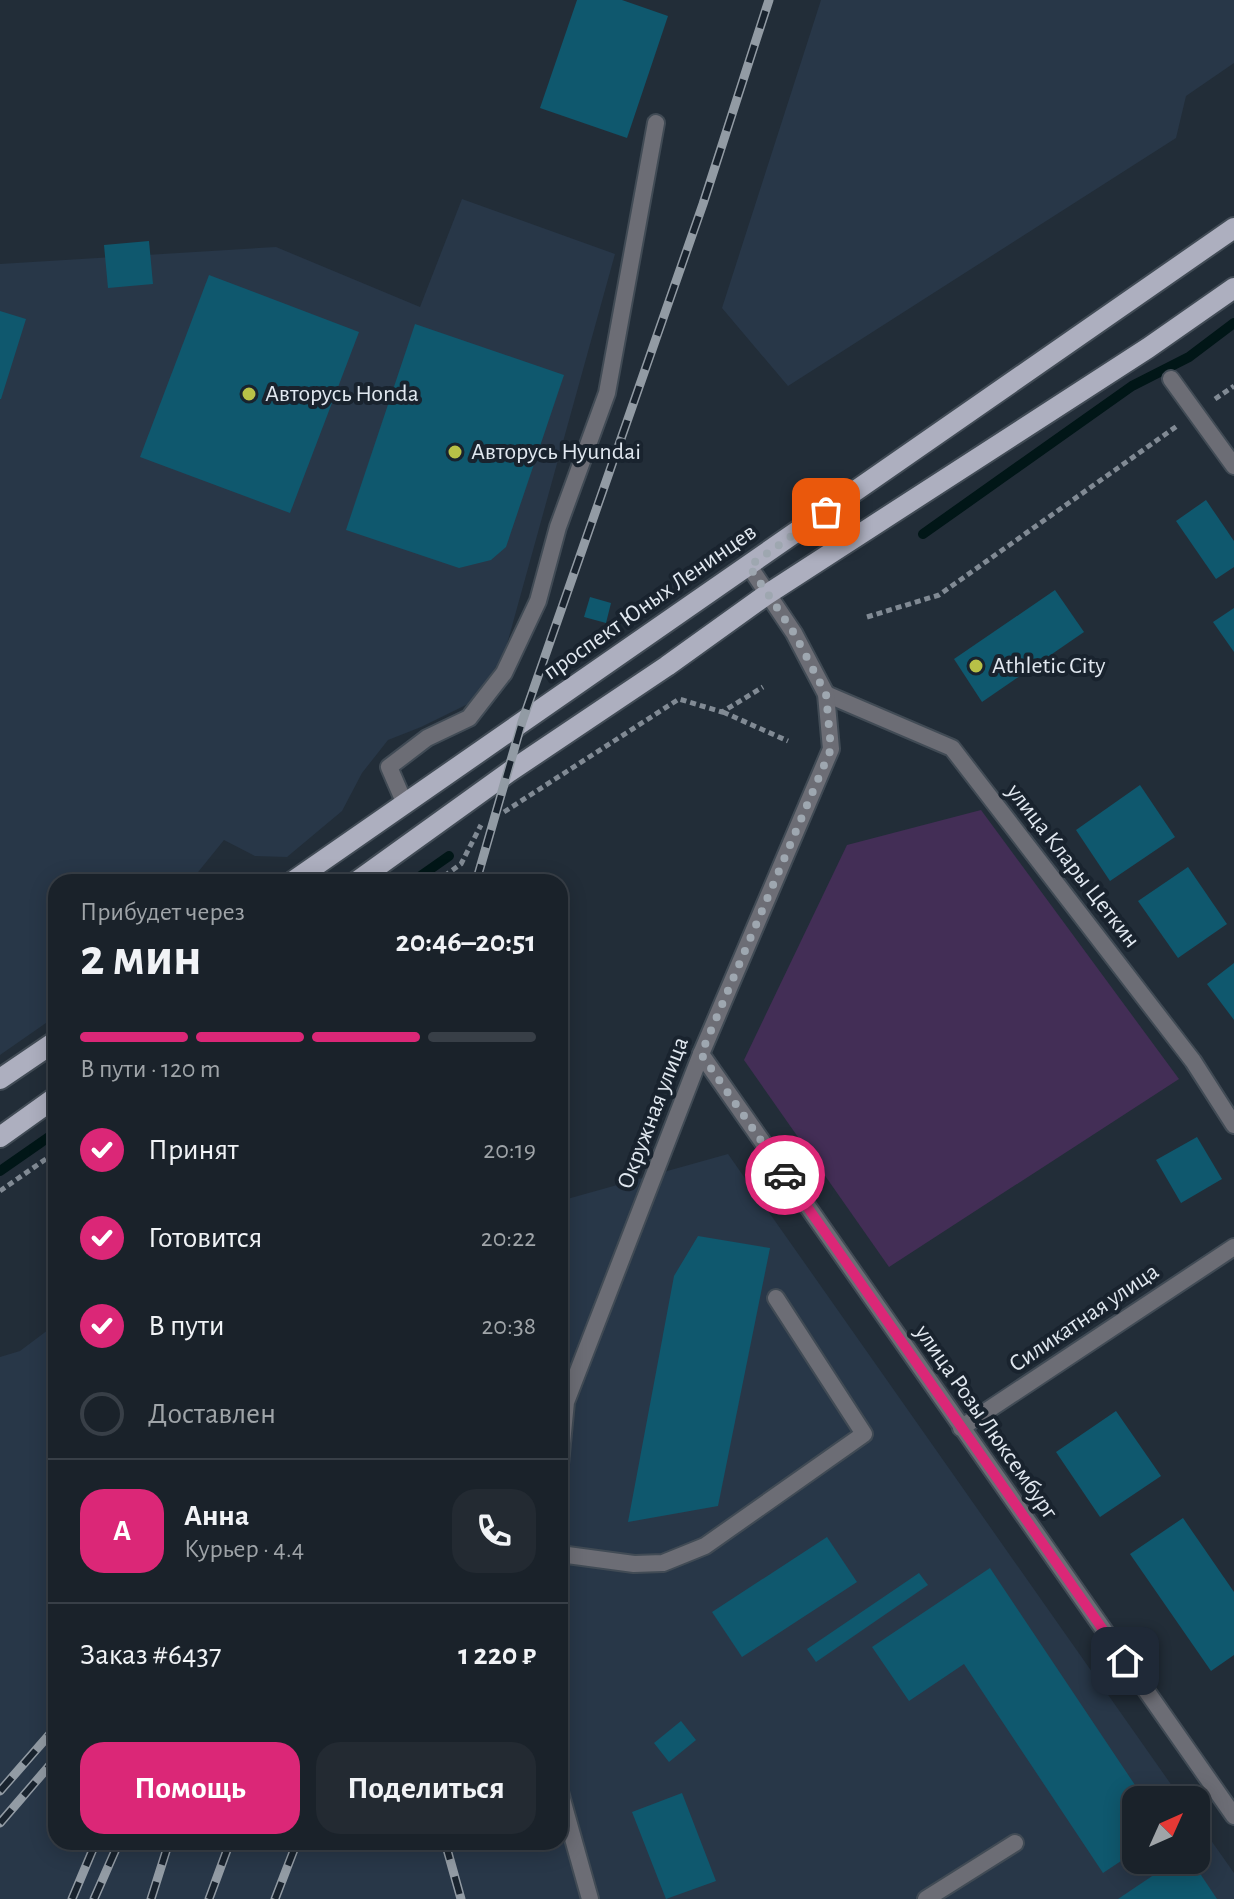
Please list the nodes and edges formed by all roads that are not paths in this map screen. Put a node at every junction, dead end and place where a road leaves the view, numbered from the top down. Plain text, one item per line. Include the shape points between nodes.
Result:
1 (656, 123) dead end
2 (1234, 228) edge
3 (1234, 288) edge
4 (1171, 379) dead end
5 (1234, 466) edge
6 (749, 566) junction
7 (766, 595) junction
8 (826, 694) junction
9 (405, 804) junction
10 (304, 874) edge
11 (367, 874) edge
12 (48, 1046) edge
13 (701, 1054) junction
14 (0, 1079) edge
15 (48, 1103) edge
16 (1234, 1125) edge
17 (0, 1137) edge
18 (1234, 1247) edge
19 (776, 1298) dead end
20 (568, 1397) edge
21 (961, 1428) junction
22 (568, 1555) edge
23 (1234, 1816) edge
24 (568, 1821) edge
25 (1015, 1843) dead end
26 (590, 1899) edge
27 (926, 1899) edge

1 - 9 street via 607,393 558,527 538,601 504,673 469,718 427,738 389,767
2 - 6 main road, проспект Юных Ленинцев
3 - 7 main road
4 - 5 street
6 - 7 street
6 - 9 main road, проспект Юных Ленинцев
7 - 8 street via 794,633
7 - 11 main road
8 - 13 street, Окружная улица via 831,749
8 - 16 street, улица Клары Цеткин via 952,748 1193,1061
9 - 10 main road, проспект Юных Ленинцев
12 - 14 main road
13 - 20 street, Окружная улица
13 - 21 street, улица Розы Люксембург
15 - 17 main road
18 - 21 street, Силикатная улица
19 - 22 street via 864,1434 705,1546 663,1563
21 - 23 street, улица Розы Люксембург
24 - 26 street
25 - 27 street

